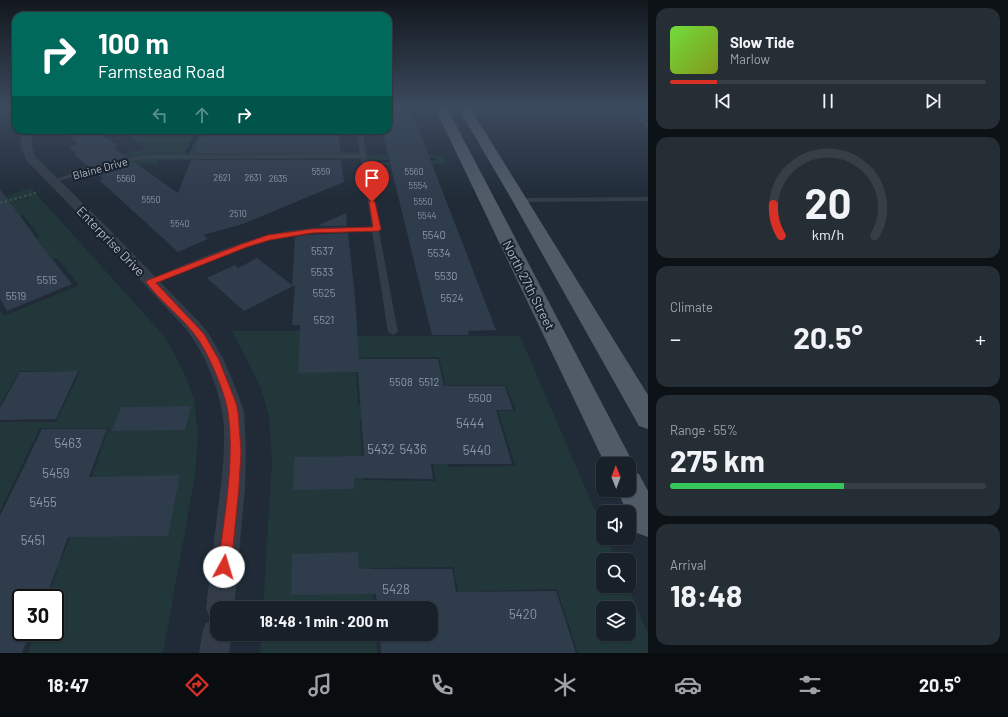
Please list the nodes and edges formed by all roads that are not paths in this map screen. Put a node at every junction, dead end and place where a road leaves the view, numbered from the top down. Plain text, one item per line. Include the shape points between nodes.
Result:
1 (27, 136) edge
2 (360, 136) edge
3 (455, 136) edge
4 (481, 136) edge
5 (364, 156) junction
6 (52, 181) junction
7 (648, 199) edge
8 (520, 200) junction
9 (377, 229) junction
10 (151, 282) junction
11 (393, 332) dead end
12 (648, 418) edge
13 (616, 457) edge
14 (636, 497) edge
15 (648, 522) edge
16 (221, 601) edge
17 (216, 641) edge
18 (214, 653) edge

1 - 6 street, Enterprise Drive via 25,142 27,154
2 - 5 lane
3 - 13 main road, North 27th Street
4 - 8 main road
5 - 6 lane, Blaine Drive via 145,157 114,162
5 - 9 lane
6 - 10 street, Enterprise Drive
7 - 8 lane
8 - 12 main road
9 - 10 lane via 312,231 268,238
9 - 11 lane
10 - 16 street, Enterprise Drive via 201,336 214,360 233,412 234,481
14 - 15 main road
17 - 18 street

